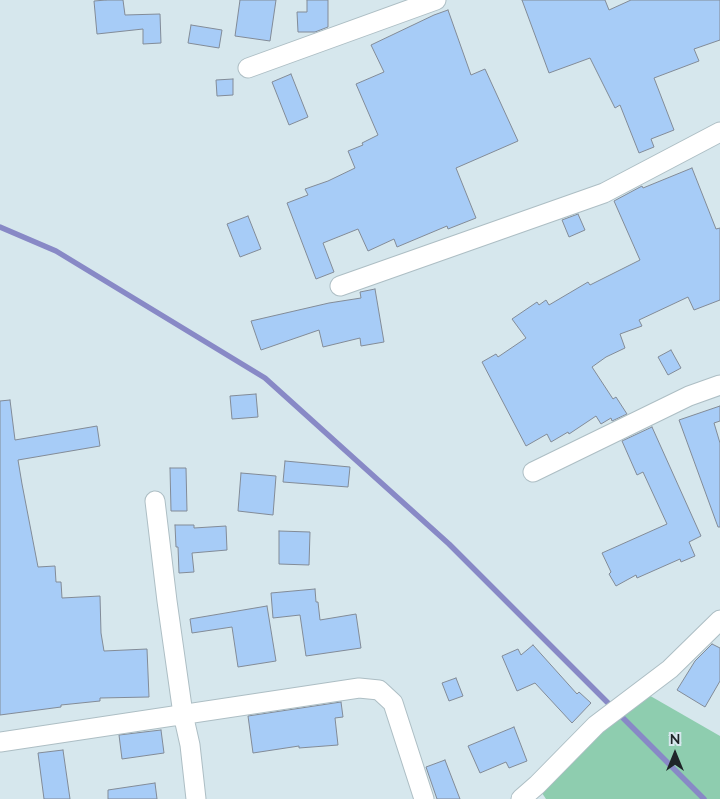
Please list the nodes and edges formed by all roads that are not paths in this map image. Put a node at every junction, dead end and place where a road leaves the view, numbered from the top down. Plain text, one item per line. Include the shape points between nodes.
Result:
1 (436, 0) edge
2 (248, 68) dead end
3 (720, 132) edge
4 (340, 286) dead end
5 (720, 385) edge
6 (533, 472) dead end
7 (155, 501) dead end
8 (720, 620) edge
9 (184, 714) junction
10 (0, 742) edge
11 (196, 799) edge
12 (424, 799) edge
13 (522, 799) edge

1 - 2 street
3 - 4 street via 604,192
5 - 6 street via 688,396
7 - 9 street
8 - 13 street via 670,669 596,725
9 - 10 street
9 - 11 street
9 - 12 street via 359,688 379,690 393,703

